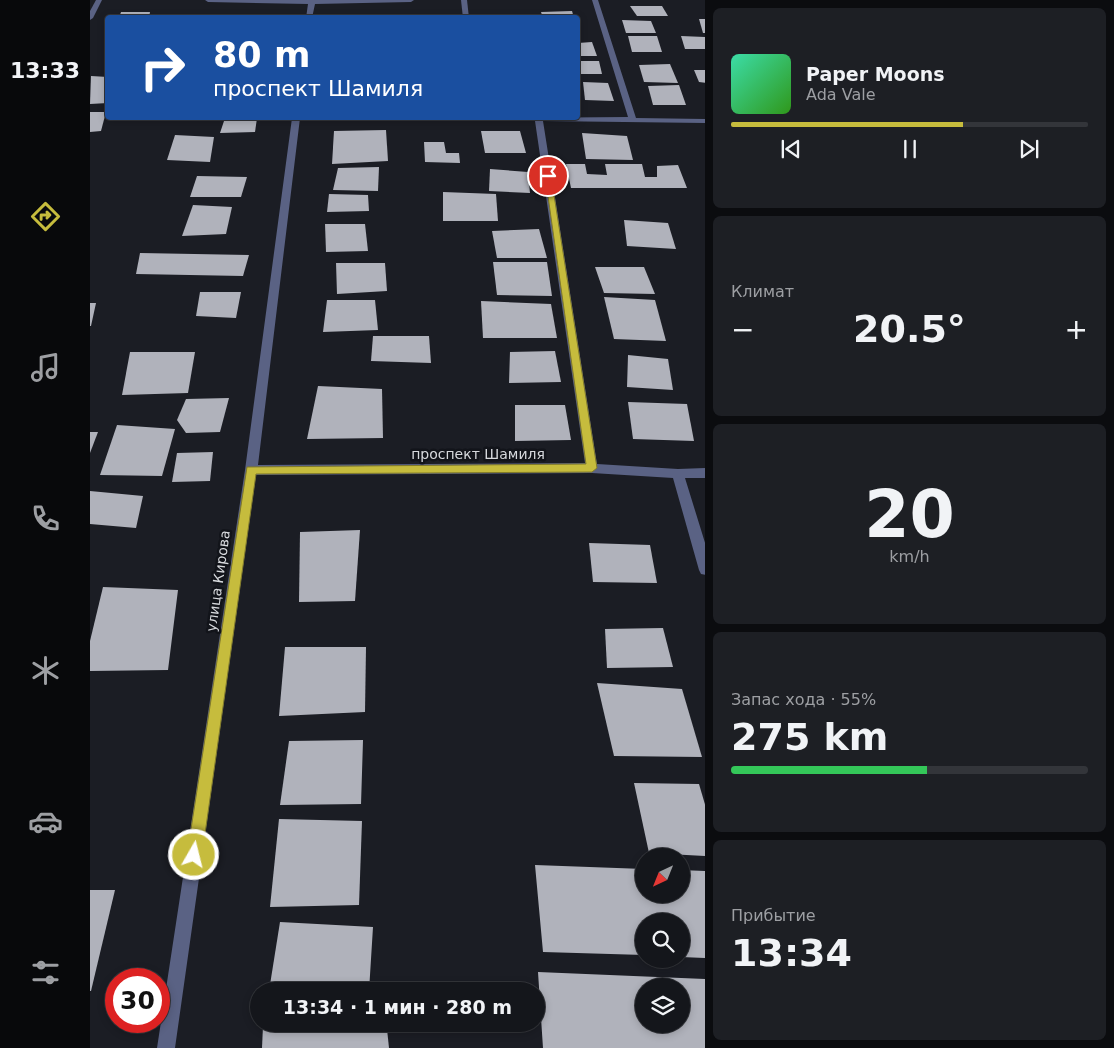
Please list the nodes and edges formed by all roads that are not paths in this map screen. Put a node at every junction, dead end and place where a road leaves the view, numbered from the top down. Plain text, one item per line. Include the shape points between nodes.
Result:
1 (99, 0) edge
2 (208, 0) edge
3 (411, 0) edge
4 (464, 0) edge
5 (595, 0) edge
6 (312, 1) edge
7 (310, 15) edge
8 (466, 15) edge
9 (90, 18) edge
10 (580, 118) edge
11 (632, 119) junction
12 (296, 120) edge
13 (539, 120) edge
14 (705, 120) edge
15 (592, 468) junction
16 (251, 470) junction
17 (705, 473) edge
18 (678, 474) junction
19 (705, 570) edge
20 (166, 1048) edge

1 - 9 street
2 - 6 street
3 - 6 street
4 - 8 street
5 - 11 street
6 - 7 street
10 - 11 street
11 - 14 street
12 - 16 street, улица Кирова
13 - 15 street
15 - 16 street, проспект Шамиля
15 - 18 street, проспект Шамиля
16 - 20 street, улица Кирова
17 - 18 street, проспект Шамиля
18 - 19 street

